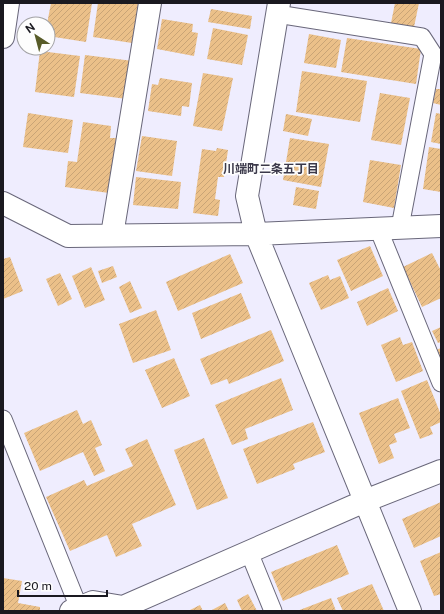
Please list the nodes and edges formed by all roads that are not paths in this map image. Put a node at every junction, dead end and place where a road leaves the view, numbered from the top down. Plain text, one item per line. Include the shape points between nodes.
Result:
1 (8, 3) edge
2 (150, 3) edge
3 (278, 8) edge
4 (3, 37) edge
5 (3, 203) edge
6 (441, 226) edge
7 (378, 228) junction
8 (400, 228) junction
9 (256, 234) junction
10 (112, 236) junction
11 (441, 383) edge
12 (3, 419) edge
13 (441, 471) edge
14 (365, 501) junction
15 (249, 552) junction
16 (75, 609) edge
17 (273, 611) edge
18 (410, 611) edge

1 - 4 street
2 - 10 street
3 - 8 lane via 422,37 432,54
3 - 9 street via 247,196
5 - 10 street via 68,236
6 - 8 street
7 - 8 street
7 - 9 street
7 - 11 lane
9 - 10 street
9 - 14 street
12 - 16 lane
13 - 14 street
14 - 15 street
14 - 18 street
15 - 16 street via 123,607 93,602
15 - 17 lane

